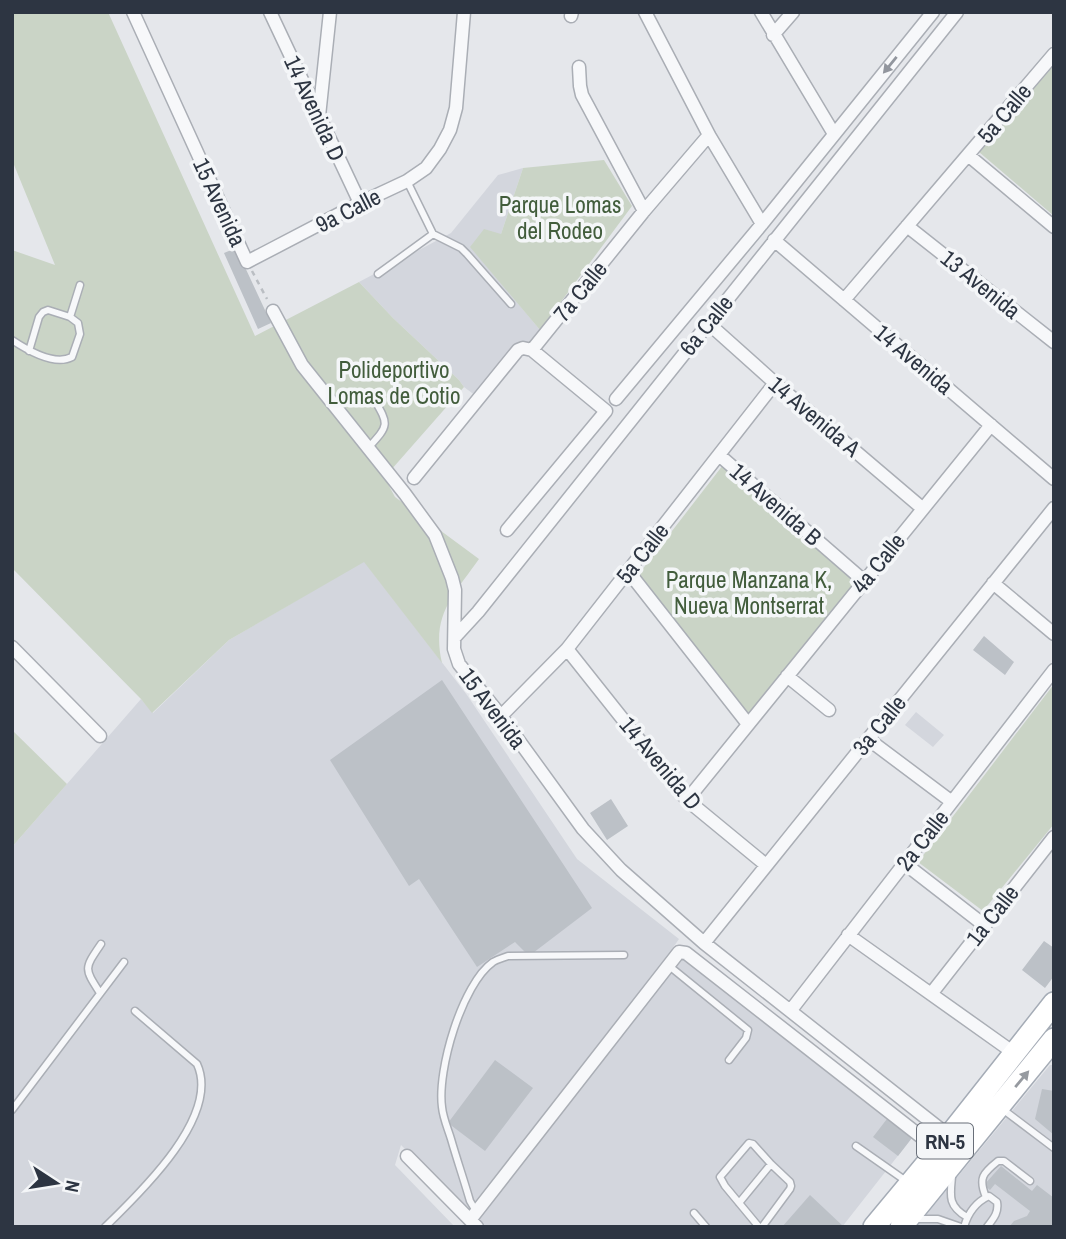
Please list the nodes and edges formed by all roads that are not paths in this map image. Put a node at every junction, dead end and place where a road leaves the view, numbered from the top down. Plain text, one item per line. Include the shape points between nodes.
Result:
1 (133, 12) edge
2 (270, 12) edge
3 (330, 12) edge
4 (464, 12) edge
5 (645, 12) edge
6 (761, 12) edge
7 (793, 12) edge
8 (933, 12) edge
9 (957, 12) edge
10 (773, 35) junction
11 (1054, 54) edge
12 (579, 67) dead end
13 (319, 116) junction
14 (834, 134) junction
15 (709, 135) junction
16 (968, 155) junction
17 (407, 181) junction
18 (360, 203) junction
19 (644, 211) junction
20 (762, 223) junction
21 (907, 226) junction
22 (1054, 227) edge
23 (433, 234) junction
24 (775, 240) junction
25 (247, 262) joint
26 (378, 274) dead end
27 (80, 285) dead end
28 (844, 300) junction
29 (511, 304) dead end
30 (273, 311) road end
31 (70, 317) junction
32 (708, 323) junction
33 (12, 340) edge
34 (1054, 342) edge
35 (532, 350) junction
36 (29, 351) junction
37 (775, 383) junction
38 (374, 399) dead end
39 (616, 400) dead end
40 (991, 425) junction
41 (368, 448) junction
42 (719, 455) junction
43 (414, 478) dead end
44 (1054, 478) edge
45 (922, 508) junction
46 (1054, 508) edge
47 (507, 530) dead end
48 (628, 571) junction
49 (863, 581) junction
50 (992, 583) junction
51 (1054, 634) edge
52 (455, 637) junction
53 (12, 647) edge
54 (568, 649) junction
55 (1054, 670) edge
56 (787, 676) junction
57 (828, 710) dead end
58 (501, 716) junction
59 (748, 724) junction
60 (100, 736) dead end
61 (867, 739) junction
62 (687, 800) junction
63 (952, 802) junction
64 (1054, 837) edge
65 (904, 863) junction
66 (766, 865) junction
67 (984, 925) junction
68 (848, 935) junction
69 (704, 943) junction
70 (102, 944) dead end
71 (624, 955) dead end
72 (124, 962) dead end
73 (668, 965) junction
74 (100, 993) junction
75 (931, 994) junction
76 (1054, 1003) edge
77 (791, 1010) junction
78 (135, 1011) dead end
79 (1054, 1039) edge
80 (1014, 1053) junction
81 (729, 1060) dead end
82 (999, 1107) junction
83 (12, 1110) edge
84 (856, 1146) dead end
85 (1054, 1148) edge
86 (947, 1150) junction
87 (407, 1156) dead end
88 (771, 1164) junction
89 (1030, 1181) dead end
90 (910, 1184) junction
91 (986, 1197) junction
92 (739, 1203) junction
93 (694, 1213) dead end
94 (967, 1217) junction
95 (473, 1222) edge
96 (904, 1223) edge
97 (106, 1227) edge
98 (706, 1227) edge
99 (761, 1227) edge
100 (874, 1227) edge
101 (962, 1227) edge
102 (987, 1227) edge

1 - 25 street, 15 Avenida
2 - 13 street, 14 Avenida D
3 - 13 street
4 - 17 street, 9a Calle via 450,130 426,168
5 - 15 street
6 - 10 street
7 - 10 street
8 -> 14 street, 6a Calle
9 - 24 street, 6a Calle
10 - 14 street
11 - 16 street, 5a Calle
12 - 19 street via 582,95
13 - 18 street, 14 Avenida D
14 - 20 street, 6a Calle
15 - 19 street, 7a Calle
15 - 20 street
16 - 21 street, 5a Calle
16 - 22 street
17 - 18 street, 9a Calle
17 - 23 lane
18 - 25 street, 9a Calle
19 - 35 street, 7a Calle
20 - 39 street, 6a Calle
21 - 28 street, 5a Calle
21 - 34 street, 13 Avenida
23 - 26 lane
23 - 29 lane via 461,248
24 - 28 street, 14 Avenida
24 - 32 street, 6a Calle
27 - 31 lane
28 - 40 street, 14 Avenida
30 - 41 street, 15 Avenida via 302,365
31 - 36 lane via 43,312
31 - 36 lane via 78,323 80,334 72,357 57,359
32 - 37 street, 14 Avenida A
32 - 52 street, 6a Calle
33 - 36 lane
35 - 43 street via 517,350
35 - 47 street via 606,411
37 - 42 street, 5a Calle
37 - 45 street, 14 Avenida A
38 - 41 lane via 385,426
40 - 44 street, 14 Avenida
40 - 45 street, 4a Calle
41 - 52 street, 15 Avenida via 435,536 455,590
42 - 48 street, 5a Calle
42 - 49 street, 14 Avenida B
45 - 49 street, 4a Calle
46 - 50 street, 3a Calle
48 - 54 street, 5a Calle
48 - 59 street
49 - 56 street, 4a Calle
50 - 51 street
50 - 61 street, 3a Calle
52 - 58 street, 15 Avenida via 458,664
53 - 60 street
54 - 58 street, 5a Calle
54 - 62 street, 14 Avenida D
55 - 63 street, 2a Calle
56 - 57 street
56 - 59 street, 4a Calle
58 - 69 street, 15 Avenida via 583,829 621,870
59 - 62 street, 4a Calle
61 - 63 street
61 - 66 street, 3a Calle
62 - 66 street, 14 Avenida D
63 - 65 street, 2a Calle
64 - 67 street, 1a Calle
65 - 67 street
65 - 68 street, 2a Calle
66 - 69 street, 3a Calle
67 - 75 street, 1a Calle
68 - 75 street
68 - 77 street, 2a Calle
69 - 77 street, 15 Avenida
70 - 74 lane via 87,970
71 - 95 lane via 508,956 491,964 476,981 447,1049 442,1108
72 - 74 lane
73 - 81 lane via 748,1030
73 - 86 street via 679,952 687,953
73 - 95 street
74 - 83 lane
75 - 80 street
76 - 80 main road, RN-5
77 - 86 street, 15 Avenida
78 - 97 lane via 197,1064 200,1103 151,1180
82 -> 79 main road, RN-5
80 - 86 main road, RN-5
82 - 85 lane
82 - 86 main road, RN-5
84 - 90 lane
86 - 90 main road, RN-5
86 - 94 lane via 950,1196 955,1208
86 - 96 main road, RN-5
87 - 95 street
88 - 92 lane
88 - 92 lane via 749,1143 721,1175
88 - 99 lane via 791,1186
89 - 91 lane via 998,1161 982,1178
90 - 100 main road, RN-5
91 - 94 lane
91 - 102 lane via 998,1206
92 - 99 lane
93 - 98 lane
94 - 101 lane
96 - 101 lane via 938,1219

